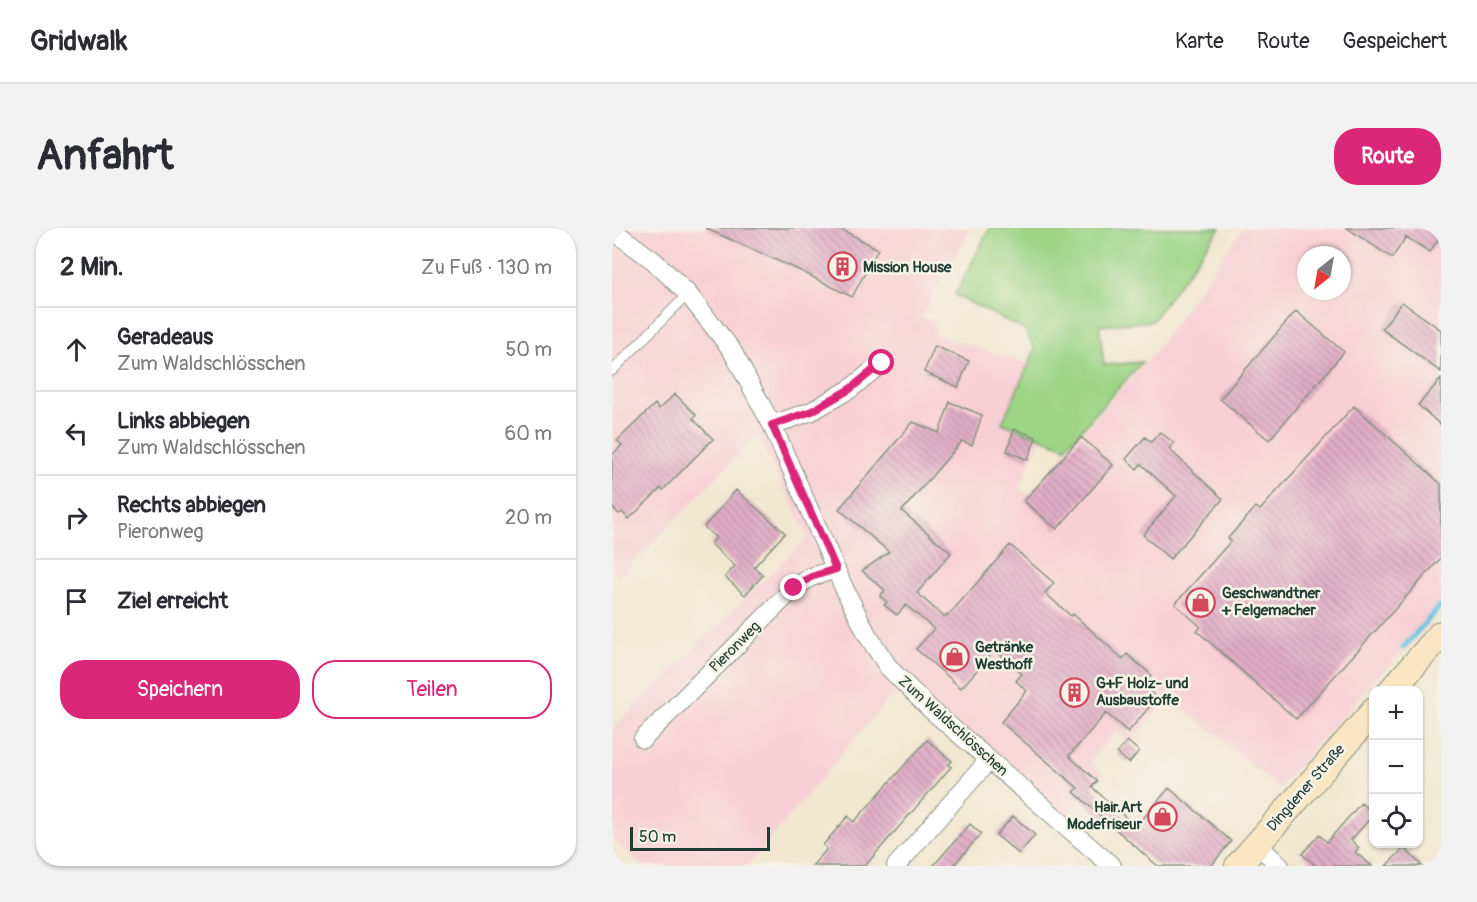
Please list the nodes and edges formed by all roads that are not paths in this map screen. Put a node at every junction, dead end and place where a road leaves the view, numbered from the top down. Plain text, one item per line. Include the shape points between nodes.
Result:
1 (612, 230) edge
2 (688, 294) junction
3 (882, 363) dead end
4 (612, 370) edge
5 (772, 425) junction
6 (836, 569) junction
7 (1441, 634) edge
8 (1396, 686) edge
9 (1369, 717) edge
10 (643, 739) dead end
11 (989, 760) junction
12 (1257, 844) junction
13 (896, 866) edge
14 (1112, 866) edge
15 (1238, 866) edge
16 (1280, 866) edge

1 - 2 street, Zum Waldschlösschen via 654,261
2 - 4 lane
2 - 5 street, Zum Waldschlösschen via 731,349
3 - 5 street via 850,389 812,411
5 - 6 street, Zum Waldschlösschen
6 - 10 street, Pieronweg via 811,577 794,588
6 - 11 street, Zum Waldschlösschen via 868,636 889,668
7 - 8 main road
9 - 12 main road, Dingdener Straße
11 - 13 street
11 - 14 street, Zum Waldschlösschen
12 - 15 main road, Dingdener Straße
12 - 16 street

